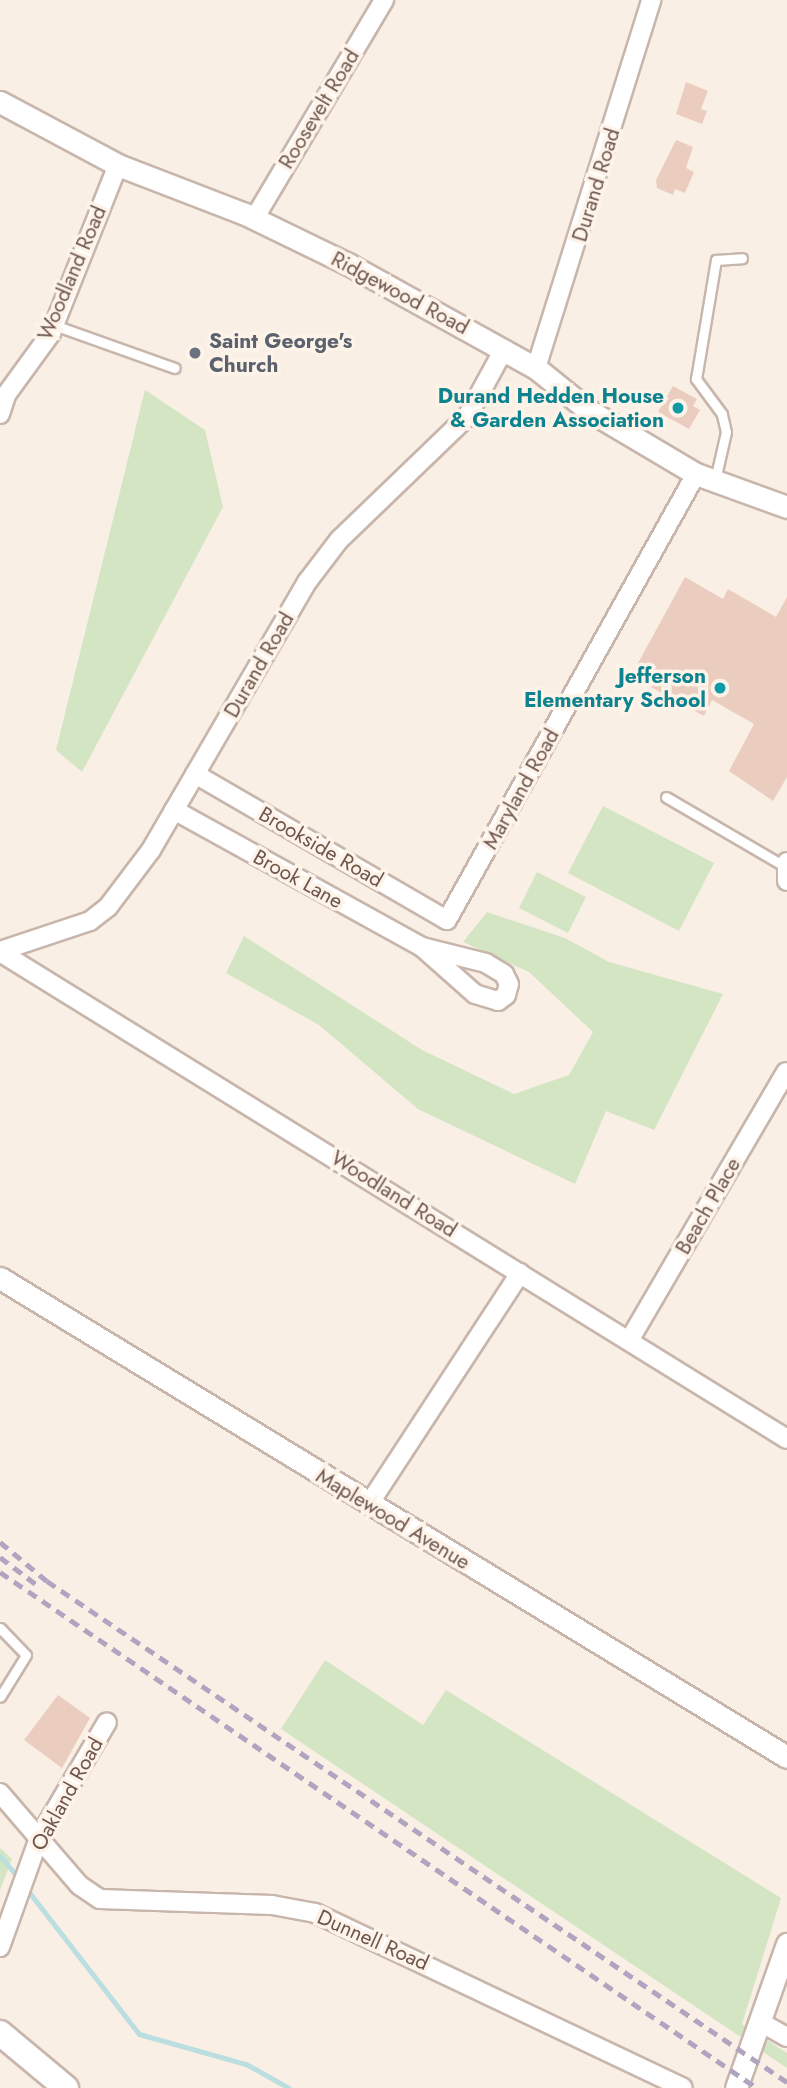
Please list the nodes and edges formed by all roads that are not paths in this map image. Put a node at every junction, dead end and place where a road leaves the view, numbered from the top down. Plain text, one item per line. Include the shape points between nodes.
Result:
1 (384, 0) edge
2 (651, 0) edge
3 (0, 102) edge
4 (118, 165) junction
5 (254, 219) junction
6 (742, 258) dead end
7 (54, 325) junction
8 (504, 349) junction
9 (175, 368) dead end
10 (536, 368) junction
11 (0, 414) edge
12 (705, 478) junction
13 (787, 507) edge
14 (195, 774) junction
15 (666, 797) dead end
16 (174, 810) junction
17 (786, 870) edge
18 (447, 920) joint
19 (422, 947) dead end
20 (0, 952) edge
21 (786, 1072) edge
22 (520, 1273) junction
23 (0, 1278) edge
24 (630, 1339) junction
25 (787, 1439) edge
26 (369, 1504) junction
27 (0, 1628) edge
28 (0, 1697) edge
29 (107, 1722) dead end
30 (787, 1757) edge
31 (0, 1793) edge
32 (39, 1838) junction
33 (787, 1944) edge
34 (0, 1947) edge
35 (760, 2022) junction
36 (0, 2033) edge
37 (787, 2037) edge
38 (66, 2088) edge
39 (683, 2088) edge
40 (736, 2088) edge

1 - 5 street, Roosevelt Road
2 - 10 street, Durand Road
3 - 4 street, Ridgewood Road
4 - 5 street, Ridgewood Road
4 - 7 street, Woodland Road
5 - 8 street, Ridgewood Road
6 - 12 lane via 716,260 701,340 696,379 722,414 726,432
7 - 9 lane
7 - 11 street, Woodland Road via 6,396
8 - 10 street, Ridgewood Road
8 - 14 street, Durand Road via 467,416 339,540 307,582
10 - 12 street, Ridgewood Road via 588,410
12 - 13 street, Ridgewood Road
12 - 18 street, Maryland Road
14 - 16 street, Durand Road
14 - 18 street, Brookside Road
15 - 17 lane
16 - 19 street, Brook Lane
16 - 20 street, Durand Road via 108,907 90,920
20 - 22 street, Woodland Road
21 - 24 street, Beach Place
22 - 24 street, Woodland Road
22 - 26 street
23 - 26 street, Maplewood Avenue
24 - 25 street, Woodland Road
26 - 30 street, Maplewood Avenue
27 - 28 lane via 26,1655
29 - 32 street, Oakland Road
31 - 32 street, Dunnell Road
32 - 34 street, Oakland Road
32 - 39 street, Dunnell Road via 79,1885 100,1899 272,1905 315,1913
33 - 35 street
35 - 37 street
35 - 40 street
36 - 38 main road

